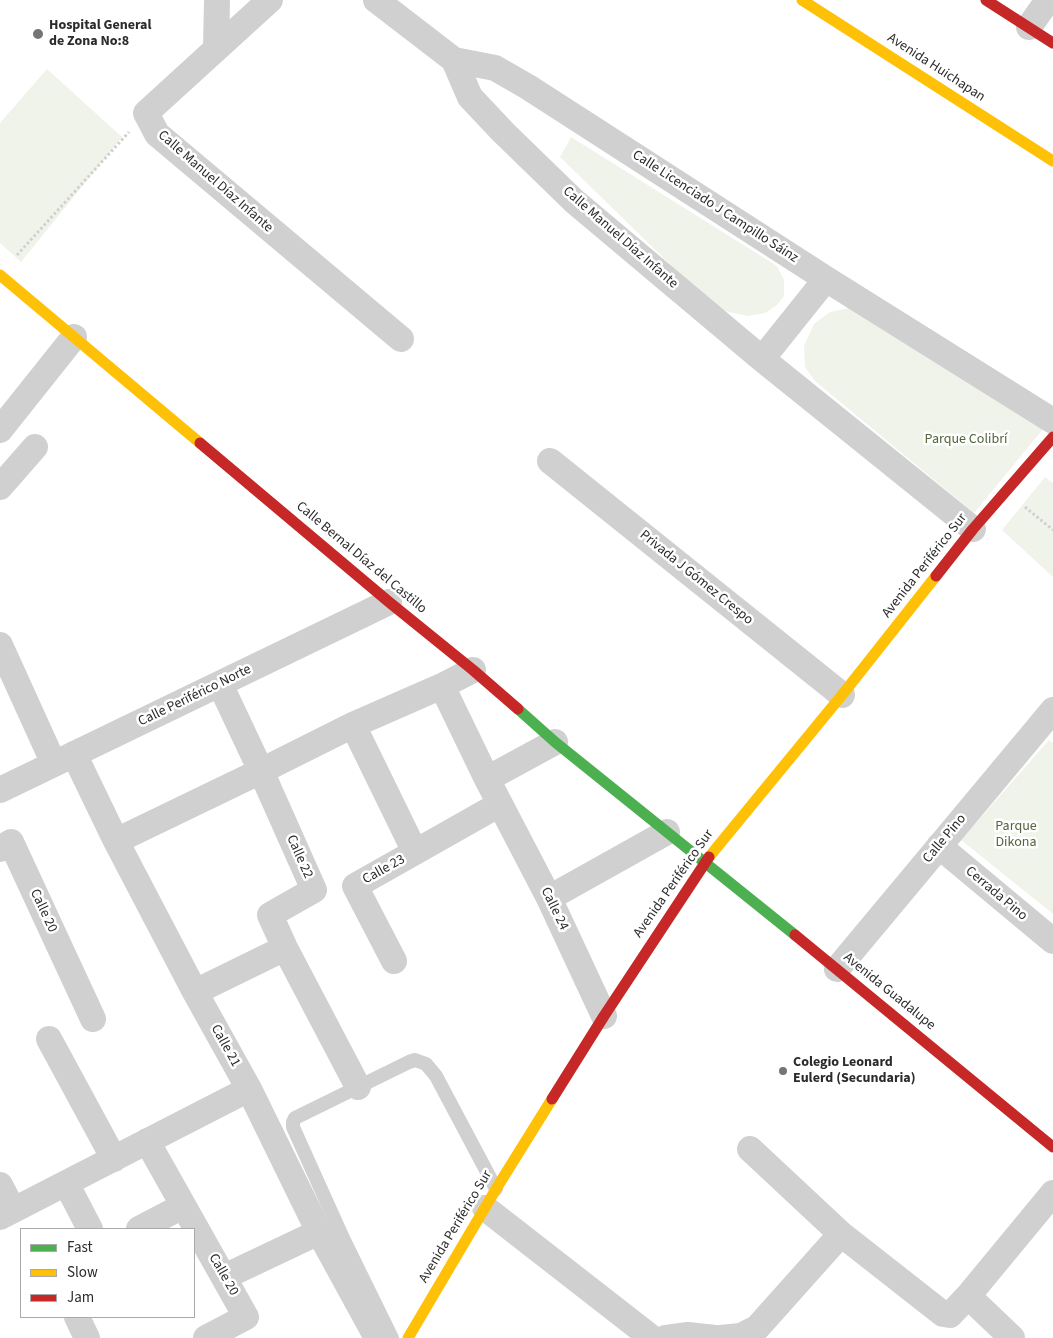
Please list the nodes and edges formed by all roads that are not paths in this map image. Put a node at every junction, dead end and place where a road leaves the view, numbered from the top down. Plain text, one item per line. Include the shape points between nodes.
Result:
1 (217, 0) edge
2 (270, 0) edge
3 (376, 0) edge
4 (802, 0) edge
5 (986, 0) edge
6 (1048, 0) edge
7 (1029, 27) junction
8 (1053, 43) edge
9 (216, 49) junction
10 (454, 60) junction
11 (1053, 161) edge
12 (0, 275) edge
13 (826, 279) junction
14 (74, 338) junction
15 (401, 339) dead end
16 (762, 359) junction
17 (1053, 421) edge
18 (1, 427) edge
19 (1053, 437) edge
20 (35, 447) dead end
21 (550, 460) dead end
22 (0, 487) edge
23 (972, 529) junction
24 (389, 602) junction
25 (0, 645) edge
26 (473, 670) junction
27 (220, 684) junction
28 (442, 686) junction
29 (842, 695) junction
30 (1053, 710) edge
31 (353, 725) junction
32 (555, 742) junction
33 (64, 759) junction
34 (261, 772) junction
35 (487, 779) junction
36 (0, 790) edge
37 (500, 804) junction
38 (666, 832) junction
39 (116, 841) junction
40 (939, 846) junction
41 (0, 849) edge
42 (416, 852) junction
43 (704, 862) junction
44 (549, 898) junction
45 (1053, 941) edge
46 (285, 948) junction
47 (394, 961) dead end
48 (837, 968) junction
49 (195, 992) junction
50 (604, 1016) junction
51 (92, 1019) dead end
52 (49, 1039) dead end
53 (358, 1088) junction
54 (248, 1089) junction
55 (147, 1141) junction
56 (1053, 1147) edge
57 (750, 1149) dead end
58 (114, 1159) junction
59 (66, 1183) junction
60 (0, 1185) edge
61 (1053, 1193) edge
62 (491, 1198) junction
63 (183, 1206) junction
64 (6, 1213) edge
65 (89, 1228) edge
66 (141, 1228) edge
67 (319, 1232) junction
68 (841, 1234) junction
69 (224, 1277) junction
70 (968, 1296) junction
71 (77, 1318) edge
72 (87, 1338) edge
73 (206, 1338) edge
74 (376, 1338) edge
75 (392, 1338) edge
76 (408, 1338) edge
77 (652, 1338) edge
78 (666, 1338) edge
79 (715, 1338) edge
80 (720, 1338) edge
81 (1012, 1338) edge

1 - 9 street
2 - 9 street
3 - 10 street, Calle Licenciado J Campillo Sáinz
4 - 11 street, Avenida Huichapan
5 - 7 street
6 - 7 street
7 - 8 street
9 - 15 street, Calle Manuel Díaz Infante via 146,113 157,134
10 - 13 street, Calle Licenciado J Campillo Sáinz via 495,68 528,87
10 - 16 street, Calle Manuel Díaz Infante via 470,97 510,139 574,201
12 - 14 street, Calle Bernal Díaz del Castillo
13 - 16 street
13 - 17 street, Calle Licenciado J Campillo Sáinz
14 - 18 street
14 - 24 street, Calle Bernal Díaz del Castillo
16 - 23 street, Calle Manuel Díaz Infante
19 - 23 street, Avenida Periférico Sur
20 - 22 street
21 - 29 street, Privada J Gómez Crespo
23 - 29 street, Avenida Periférico Sur
24 - 26 street, Calle Bernal Díaz del Castillo
24 - 27 street, Calle Periférico Norte
25 - 33 street, Calle 21
26 - 28 street
26 - 32 street, Calle Bernal Díaz del Castillo
27 - 33 street, Calle Periférico Norte
27 - 34 street, Calle 22
28 - 31 street
28 - 35 street, Calle 24
29 - 43 street, Avenida Periférico Sur
30 - 40 street, Calle Pino
31 - 34 street
31 - 42 street, Calle 23
32 - 35 street
32 - 38 street, Calle Bernal Díaz del Castillo
33 - 36 street, Calle Periférico Norte
33 - 39 street, Calle 21
34 - 39 street
34 - 46 street, Calle 22 via 314,890 270,915
35 - 37 street, Calle 24
37 - 42 street
37 - 44 street, Calle 24
38 - 43 street, Calle Bernal Díaz del Castillo
38 - 44 street
39 - 49 street, Calle 21
40 - 45 street, Cerrada Pino
40 - 48 street, Calle Pino
41 - 51 street, Calle 20 via 11,842
42 - 47 street, Calle 23 via 355,886
43 - 48 street, Avenida Guadalupe
43 - 50 street, Avenida Periférico Sur
44 - 50 street, Calle 24
46 - 49 street
46 - 53 street, Calle 22
48 - 56 street, Avenida Guadalupe
49 - 54 street, Calle 21
50 - 62 street, Avenida Periférico Sur
52 - 58 street
53 - 62 lane via 409,1062 415,1060 426,1064 436,1076
53 - 75 lane via 295,1118 293,1122
54 - 55 street
54 - 67 street, Calle 21
55 - 58 street
55 - 63 street, Calle 20
57 - 68 street
58 - 59 street
59 - 64 street
59 - 65 street
60 - 64 street
61 - 70 street
62 - 76 street, Avenida Periférico Sur
62 - 77 street
63 - 66 street
63 - 69 street, Calle 20
67 - 69 street
67 - 74 street, Calle 21
68 - 70 street via 943,1314 950,1315
68 - 80 street via 757,1328 740,1336
69 - 73 street, Calle 20 via 246,1317
70 - 81 street
71 - 72 street
78 - 79 street via 688,1335

